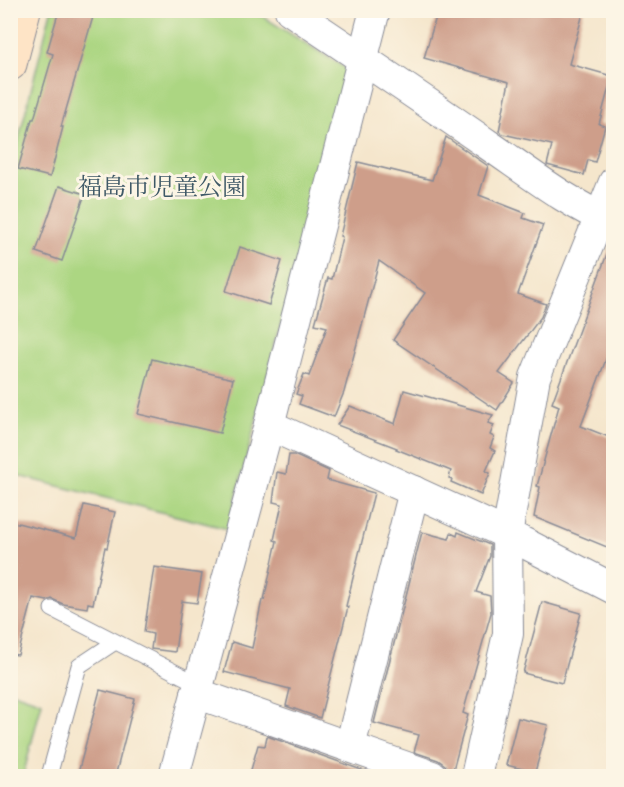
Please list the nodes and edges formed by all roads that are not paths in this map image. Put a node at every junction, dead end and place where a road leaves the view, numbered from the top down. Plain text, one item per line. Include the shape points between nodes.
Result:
1 (24, 10) edge
2 (290, 10) edge
3 (375, 10) edge
4 (363, 58) junction
5 (10, 64) edge
6 (614, 182) edge
7 (606, 220) edge
8 (269, 424) junction
9 (414, 491) junction
10 (507, 534) junction
11 (614, 589) edge
12 (52, 609) dead end
13 (115, 642) junction
14 (197, 689) junction
15 (350, 747) junction
16 (49, 777) edge
17 (174, 777) edge
18 (432, 777) edge
19 (476, 777) edge

1 - 5 street
2 - 4 street
3 - 4 street
4 - 7 street
4 - 8 street
6 - 7 street
7 - 10 street via 535,377
8 - 9 street
8 - 14 street
9 - 10 street
9 - 15 street
10 - 11 street
10 - 19 street via 508,634
12 - 13 lane
13 - 14 lane
13 - 16 lane via 79,666
14 - 15 street
14 - 17 street
15 - 18 street

